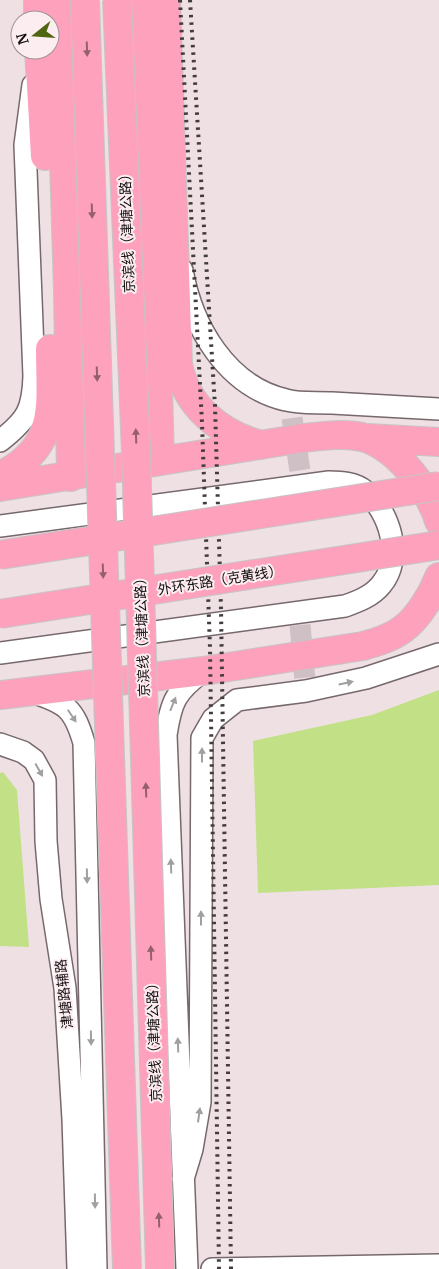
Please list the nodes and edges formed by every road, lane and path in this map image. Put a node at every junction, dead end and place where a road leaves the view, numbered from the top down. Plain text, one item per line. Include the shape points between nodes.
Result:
1 (59, 0) edge
2 (85, 0) edge
3 (117, 0) edge
4 (142, 0) edge
5 (166, 0) edge
6 (37, 60) edge
7 (39, 60) edge
8 (173, 220) junction
9 (439, 409) edge
10 (363, 438) junction
11 (0, 441) edge
12 (439, 442) edge
13 (261, 445) junction
14 (160, 461) junction
15 (0, 476) edge
16 (71, 476) junction
17 (439, 486) edge
18 (0, 487) edge
19 (439, 521) edge
20 (0, 526) edge
21 (439, 545) edge
22 (0, 555) edge
23 (439, 577) edge
24 (439, 613) edge
25 (0, 614) edge
26 (404, 629) junction
27 (0, 653) edge
28 (439, 654) edge
29 (202, 671) junction
30 (32, 692) junction
31 (0, 695) edge
32 (0, 744) edge
33 (183, 1179) junction
34 (439, 1265) edge
35 (78, 1269) edge
36 (96, 1269) edge
37 (127, 1269) edge
38 (160, 1269) edge
39 (187, 1269) edge
40 (212, 1269) edge

1 - 16 highway
2 -> 37 highway, bridge
38 -> 3 highway, 京滨线（津塘公路）, bridge via 136,452
4 - 14 highway
5 - 8 highway
6 - 11 street via 24,145 33,398 16,429
7 - 15 highway via 50,295 50,410 47,428 38,446 17,466
8 - 9 street via 194,315 215,351 234,372 252,385 289,409
8 - 13 highway via 180,378 196,406 209,418 233,435
10 - 12 highway
10 - 13 highway via 326,436
10 - 19 highway via 384,448 414,475 428,495
13 - 14 highway
14 - 16 highway
16 - 18 highway
17 - 22 highway, bridge
20 - 27 street via 301,478 353,484 365,491 378,505 386,521 392,553 388,573 372,594 345,606 299,618
21 - 25 highway, 外环东路（克黄线）, bridge
23 - 26 highway via 422,608
24 - 26 highway
26 - 29 highway via 384,640 363,646
33 -> 28 street via 200,1102 202,738 213,719 237,700 366,678
29 - 30 highway
33 -> 29 street via 166,735 177,694
30 - 31 highway
30 -> 36 street via 56,699 66,707 74,716 84,743
32 -> 35 street, 津塘路辅路 via 23,752 34,760 45,780 51,900 65,988
33 - 39 street
34 - 40 street

